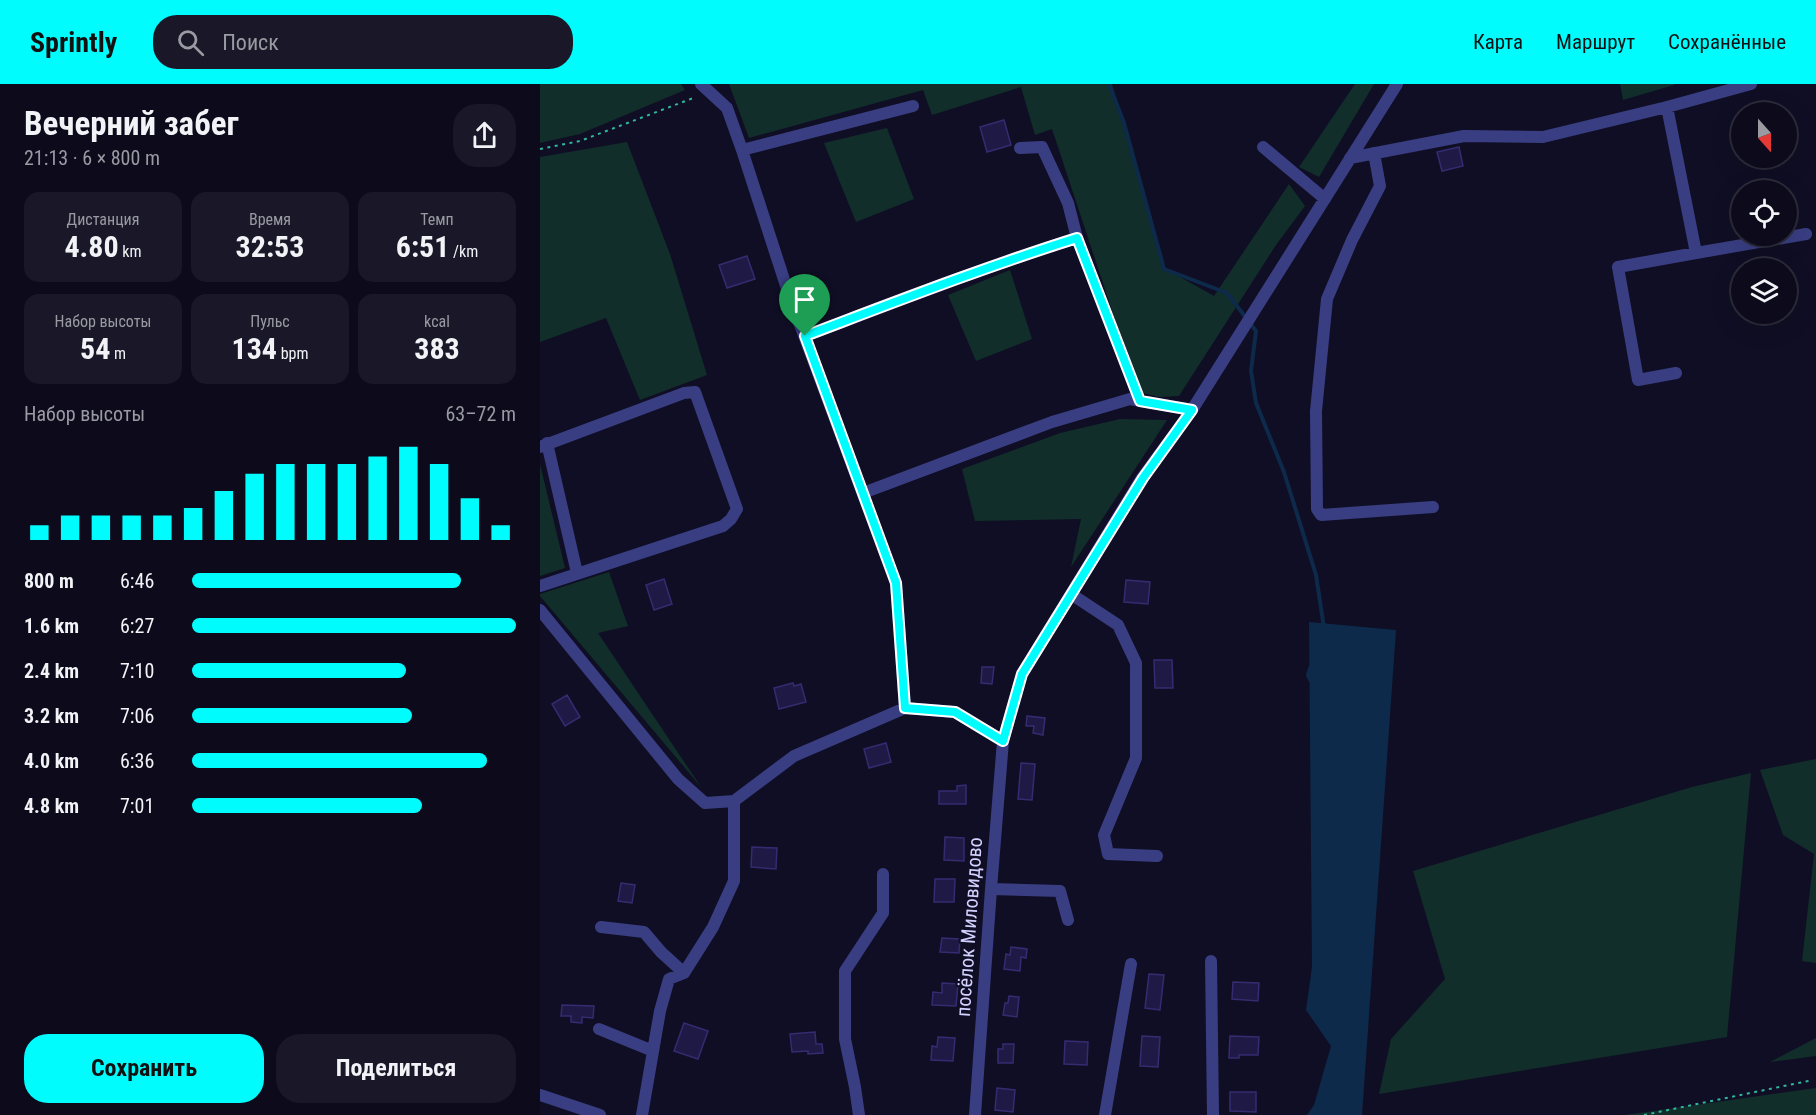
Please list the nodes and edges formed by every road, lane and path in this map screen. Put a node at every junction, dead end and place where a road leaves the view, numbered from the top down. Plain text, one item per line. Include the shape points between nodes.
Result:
1 (1397, 84) edge
2 (1751, 84) edge
3 (705, 88) edge
4 (913, 106) dead end
5 (1667, 107) junction
6 (1263, 147) dead end
7 (1020, 148) dead end
8 (540, 149) edge
9 (742, 150) junction
10 (1374, 153) junction
11 (1350, 158) junction
12 (1325, 199) junction
13 (1806, 234) dead end
14 (1077, 238) junction
15 (1696, 253) junction
16 (805, 336) junction
17 (1676, 373) dead end
18 (1140, 401) junction
19 (1192, 410) junction
20 (544, 445) edge
21 (863, 493) junction
22 (1433, 507) dead end
23 (577, 573) junction
24 (540, 586) edge
25 (1071, 594) junction
26 (540, 610) edge
27 (905, 708) junction
28 (1003, 741) junction
29 (734, 801) junction
30 (1157, 855) dead end
31 (883, 874) dead end
32 (991, 889) junction
33 (1068, 920) dead end
34 (601, 927) dead end
35 (1211, 961) dead end
36 (1131, 964) dead end
37 (684, 973) junction
38 (599, 1029) dead end
39 (653, 1051) junction
40 (1813, 1080) dead end
41 (540, 1095) edge
42 (600, 1115) edge
43 (642, 1115) edge
44 (859, 1115) edge
45 (975, 1115) edge
46 (1105, 1115) edge
47 (1213, 1115) edge
48 (1644, 1115) edge

1 - 11 street, посёлок Миловидово
2 - 5 street
3 - 8 path via 580,141
3 - 9 street via 727,108
4 - 9 street
5 - 10 street via 1543,137 1464,136
5 - 15 street
6 - 12 street
7 - 14 street via 1042,147 1068,203
9 - 16 street
10 - 11 street
10 - 22 street via 1380,186 1327,299 1316,411 1317,509 1321,515
11 - 12 street, посёлок Миловидово
12 - 19 street, посёлок Миловидово
13 - 15 street
14 - 16 street
14 - 18 street
15 - 17 street via 1618,267 1638,380
16 - 21 street
18 - 19 street
18 - 21 street via 1131,399 1052,422
19 - 25 street, посёлок Миловидово via 1143,478
20 - 23 street
20 - 23 street via 695,392 737,509 723,526
21 - 27 street via 896,583
23 - 24 street
25 - 28 street, посёлок Миловидово via 1022,674
25 - 30 street via 1118,625 1136,663 1136,758 1104,834 1108,854
26 - 29 street via 678,779 705,803
27 - 28 street via 955,712
27 - 29 street via 794,756
28 - 32 street, посёлок Миловидово
29 - 37 street via 734,881 713,927
31 - 44 street via 883,913 845,971 844,1039
32 - 33 street via 1060,891
32 - 45 street, посёлок Миловидово
34 - 37 street via 644,932
35 - 47 street
36 - 46 street
37 - 39 street via 669,979
38 - 39 street
39 - 43 street
40 - 48 path
41 - 42 street

